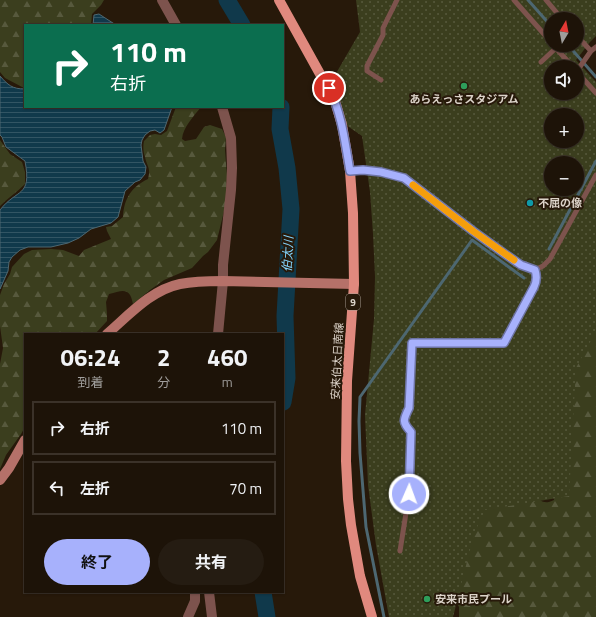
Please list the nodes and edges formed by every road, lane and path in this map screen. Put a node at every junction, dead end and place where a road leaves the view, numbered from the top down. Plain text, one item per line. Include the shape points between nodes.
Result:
1 (162, 0) edge
2 (279, 0) edge
3 (396, 0) edge
4 (514, 0) edge
5 (546, 0) edge
6 (556, 12) edge
7 (175, 24) edge
8 (544, 34) edge
9 (584, 45) edge
10 (596, 47) edge
11 (550, 52) edge
12 (560, 52) edge
13 (590, 52) junction
14 (567, 60) edge
15 (584, 61) edge
16 (541, 62) dead end
17 (584, 79) edge
18 (381, 80) dead end
19 (596, 93) edge
20 (222, 108) edge
21 (350, 171) junction
22 (596, 175) edge
23 (535, 270) junction
24 (226, 281) junction
25 (354, 284) junction
26 (108, 333) edge
27 (218, 333) edge
28 (24, 442) edge
29 (0, 480) edge
30 (400, 551) dead end
31 (195, 593) edge
32 (209, 593) edge
33 (188, 617) edge
34 (212, 617) edge
35 (372, 617) edge

1 - 7 street
2 - 21 main road, 安来伯太日南線 / 9 via 335,101
3 - 18 lane via 383,28 383,35 367,66 367,71
4 - 8 lane
5 - 6 lane
9 - 13 lane
10 - 13 lane
11 - 16 lane
12 - 14 lane
13 - 15 lane
17 - 19 lane
20 - 24 street via 231,138 232,168 223,265
21 - 23 lane via 381,172 404,178 505,254 521,265
21 - 25 main road, 安来伯太日南線 / 9
22 - 23 lane via 550,259
23 - 30 lane via 537,281 504,343 412,343 409,408 404,418 405,425 411,432 409,494
24 - 25 street
24 - 26 street via 179,284 161,291
24 - 27 street
25 - 35 main road, 安来伯太日南線 / 9 via 347,381 348,499 360,576
28 - 29 street
31 - 33 street via 195,601
32 - 34 street

